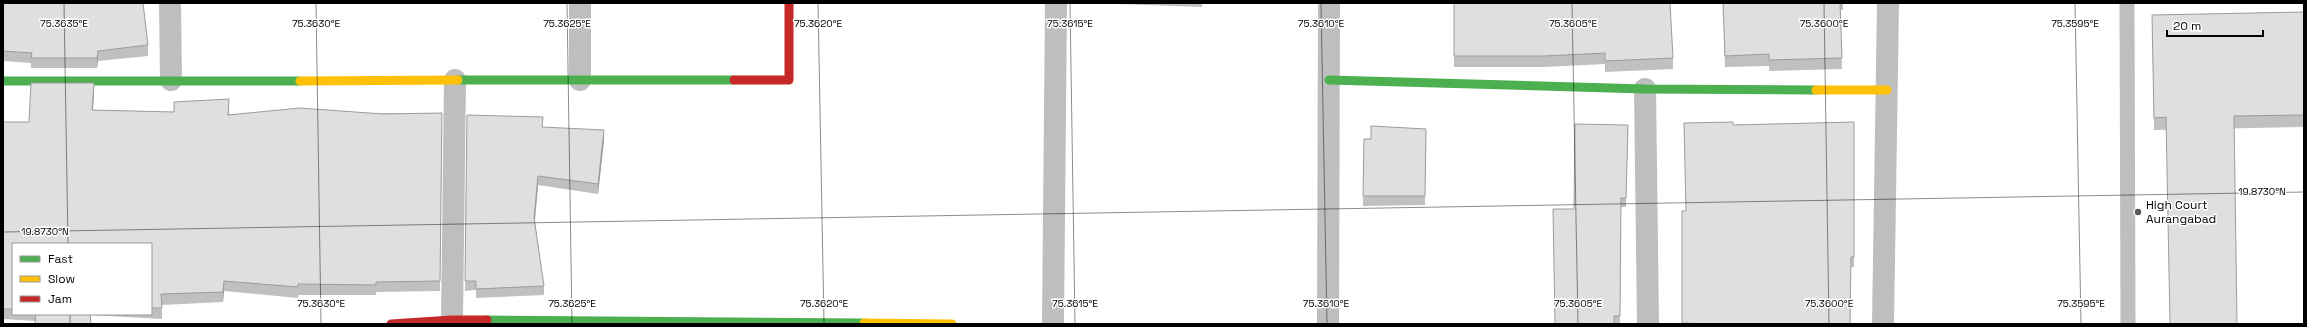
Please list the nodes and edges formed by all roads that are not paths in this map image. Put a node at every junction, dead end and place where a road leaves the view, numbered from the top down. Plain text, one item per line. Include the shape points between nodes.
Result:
1 (170, 3) edge
2 (580, 3) edge
3 (789, 3) edge
4 (1056, 3) edge
5 (1329, 3) edge
6 (1888, 3) edge
7 (2126, 3) edge
8 (171, 80) junction
9 (455, 80) junction
10 (580, 80) junction
11 (1329, 80) junction
12 (3, 81) edge
13 (1645, 89) junction
14 (1887, 90) junction
15 (452, 320) junction
16 (527, 322) edge
17 (788, 323) edge
18 (391, 324) edge
19 (952, 324) edge
20 (1053, 324) edge
21 (1328, 324) edge
22 (1648, 324) edge
23 (1883, 324) edge
24 (2128, 324) edge

1 - 8 street
2 - 10 street
3 - 10 street via 789,80
4 - 20 street
5 - 11 street
6 - 14 street
7 - 24 lane
8 - 9 street
8 - 12 street
9 - 10 street
9 - 15 street
11 - 13 street
11 - 21 street
13 - 14 street
13 - 22 street
14 - 23 street
15 - 16 street
15 - 18 street
16 - 17 street
17 - 19 street

